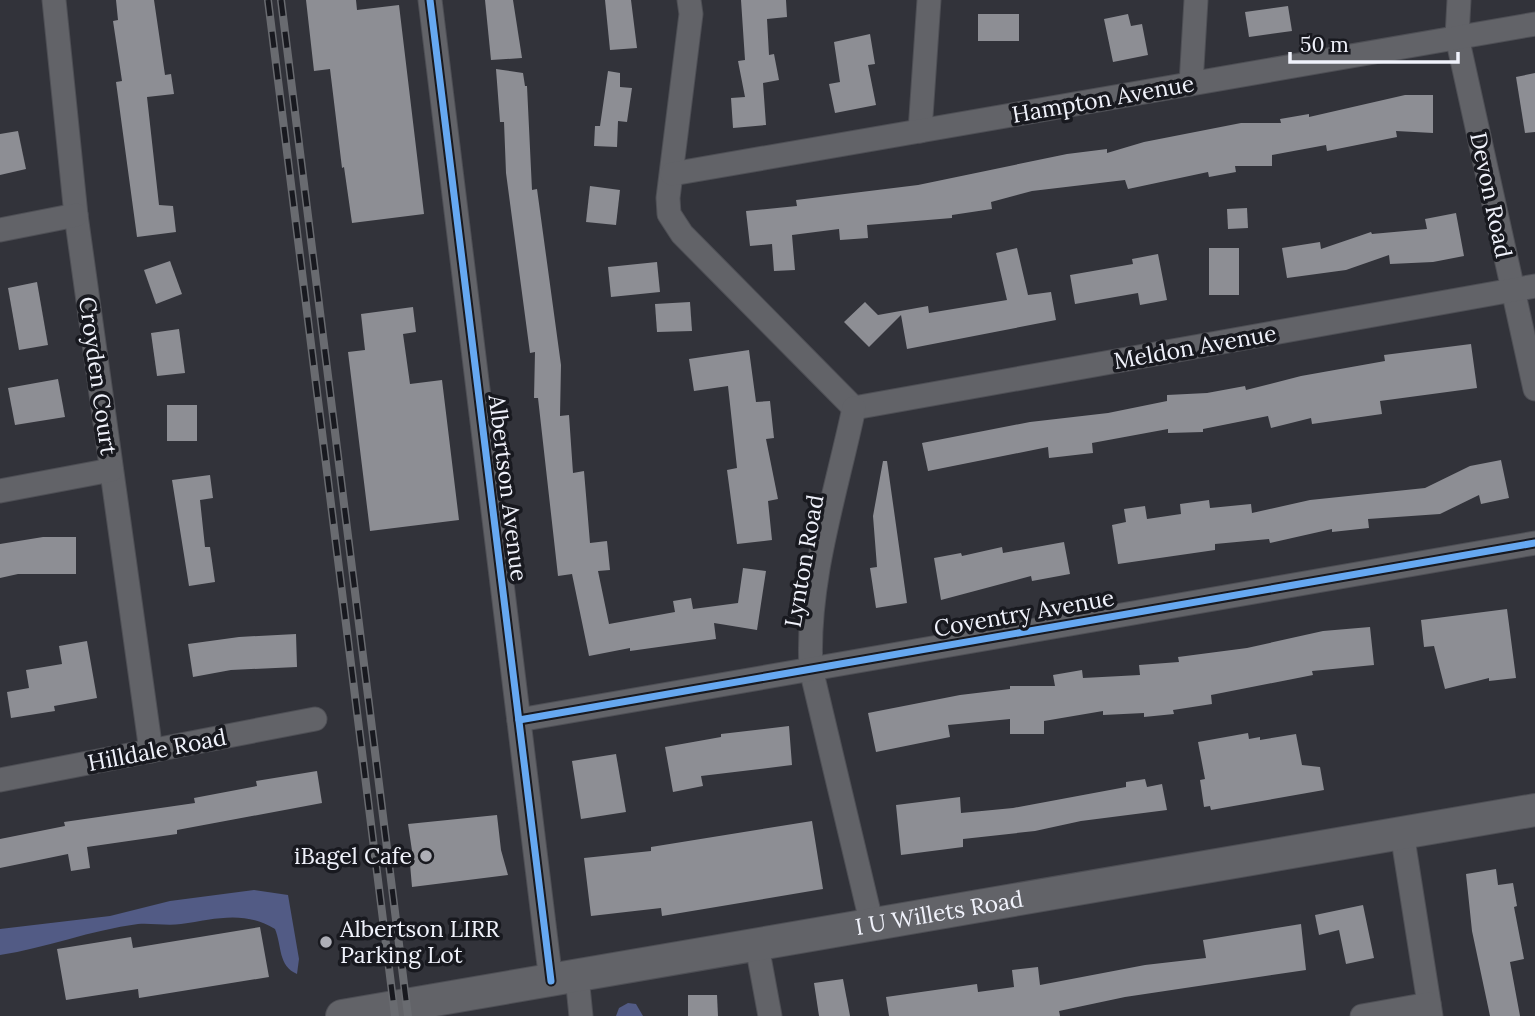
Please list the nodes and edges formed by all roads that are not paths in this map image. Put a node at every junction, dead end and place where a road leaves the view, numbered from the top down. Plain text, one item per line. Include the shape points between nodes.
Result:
1 (54, 0) edge
2 (430, 0) edge
3 (689, 0) edge
4 (929, 0) edge
5 (1196, 0) edge
6 (1459, 0) edge
7 (1535, 24) edge
8 (1457, 37) junction
9 (1191, 84) junction
10 (920, 131) junction
11 (672, 174) junction
12 (76, 215) junction
13 (0, 230) edge
14 (1535, 286) edge
15 (1511, 290) junction
16 (1535, 389) edge
17 (854, 408) junction
18 (111, 470) junction
19 (0, 491) edge
20 (1535, 543) edge
21 (811, 669) junction
22 (314, 719) dead end
23 (519, 720) junction
24 (150, 751) junction
25 (0, 780) edge
26 (1535, 810) edge
27 (1402, 833) junction
28 (872, 925) junction
29 (757, 946) junction
30 (564, 979) junction
31 (1430, 1010) edge
32 (342, 1016) edge
33 (581, 1016) edge
34 (770, 1016) edge
35 (1362, 1016) edge

1 - 12 street, Croyden Court
2 - 23 street, Albertson Avenue
3 - 11 street
4 - 10 street
5 - 9 street
6 - 8 street, Devon Road
7 - 8 street, Hampton Avenue
8 - 9 street, Hampton Avenue
8 - 15 street, Devon Road
9 - 10 street, Hampton Avenue
10 - 11 street, Hampton Avenue
11 - 17 street via 669,214 682,234
12 - 13 street
12 - 18 street, Croyden Court
14 - 15 street, Meldon Avenue
15 - 16 street, Devon Road
15 - 17 street, Meldon Avenue
17 - 21 street, Lynton Road via 813,597
18 - 19 street
18 - 24 street, Croyden Court
20 - 21 street, Coventry Avenue
21 - 23 street, Coventry Avenue
21 - 28 street, Lynton Road
22 - 24 street, Hilldale Road
23 - 30 street, Albertson Avenue
24 - 25 street, Hilldale Road
26 - 27 main road, I U Willets Road
27 - 28 main road, I U Willets Road
27 - 31 street
28 - 29 main road, I U Willets Road
29 - 30 main road, I U Willets Road
29 - 34 street
30 - 32 main road, I U Willets Road
30 - 33 street, Albertson Avenue
31 - 35 street

